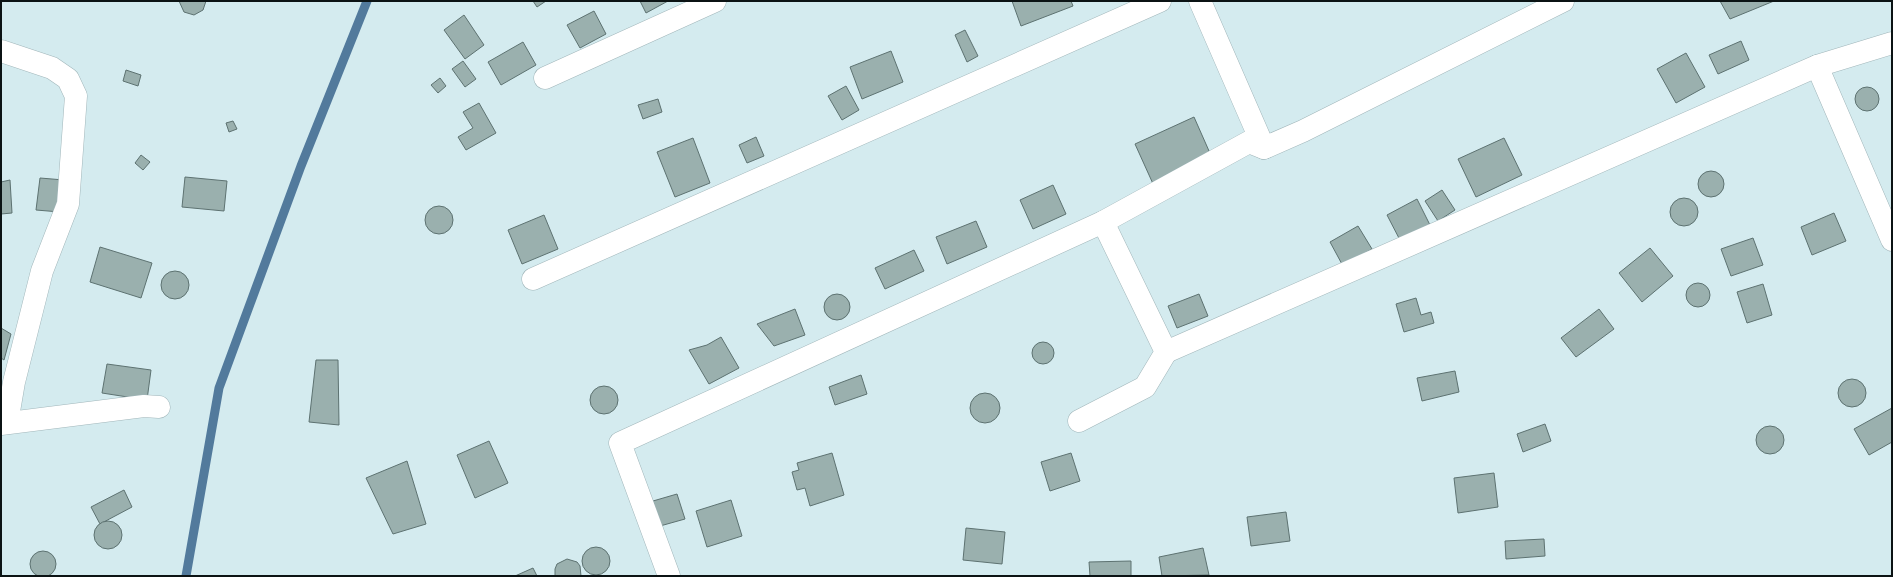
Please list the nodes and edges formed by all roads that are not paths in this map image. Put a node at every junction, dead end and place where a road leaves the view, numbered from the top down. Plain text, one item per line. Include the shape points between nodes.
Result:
1 (715, 1) edge
2 (1160, 1) edge
3 (1200, 1) edge
4 (1563, 1) edge
5 (1892, 43) edge
6 (1, 51) edge
7 (1817, 66) junction
8 (545, 78) dead end
9 (1264, 148) junction
10 (1104, 222) junction
11 (1892, 240) edge
12 (533, 279) dead end
13 (1166, 352) junction
14 (159, 408) dead end
15 (1079, 421) dead end
16 (4, 424) edge
17 (669, 576) edge

1 - 8 street
2 - 12 street
3 - 9 street
4 - 9 street
5 - 7 street
6 - 16 street via 52,68 68,79 76,96 68,204 42,271
7 - 11 street
7 - 13 street
9 - 10 street via 1249,142
10 - 13 street
10 - 17 street via 620,442
13 - 15 street via 1145,387
14 - 16 street via 144,406

